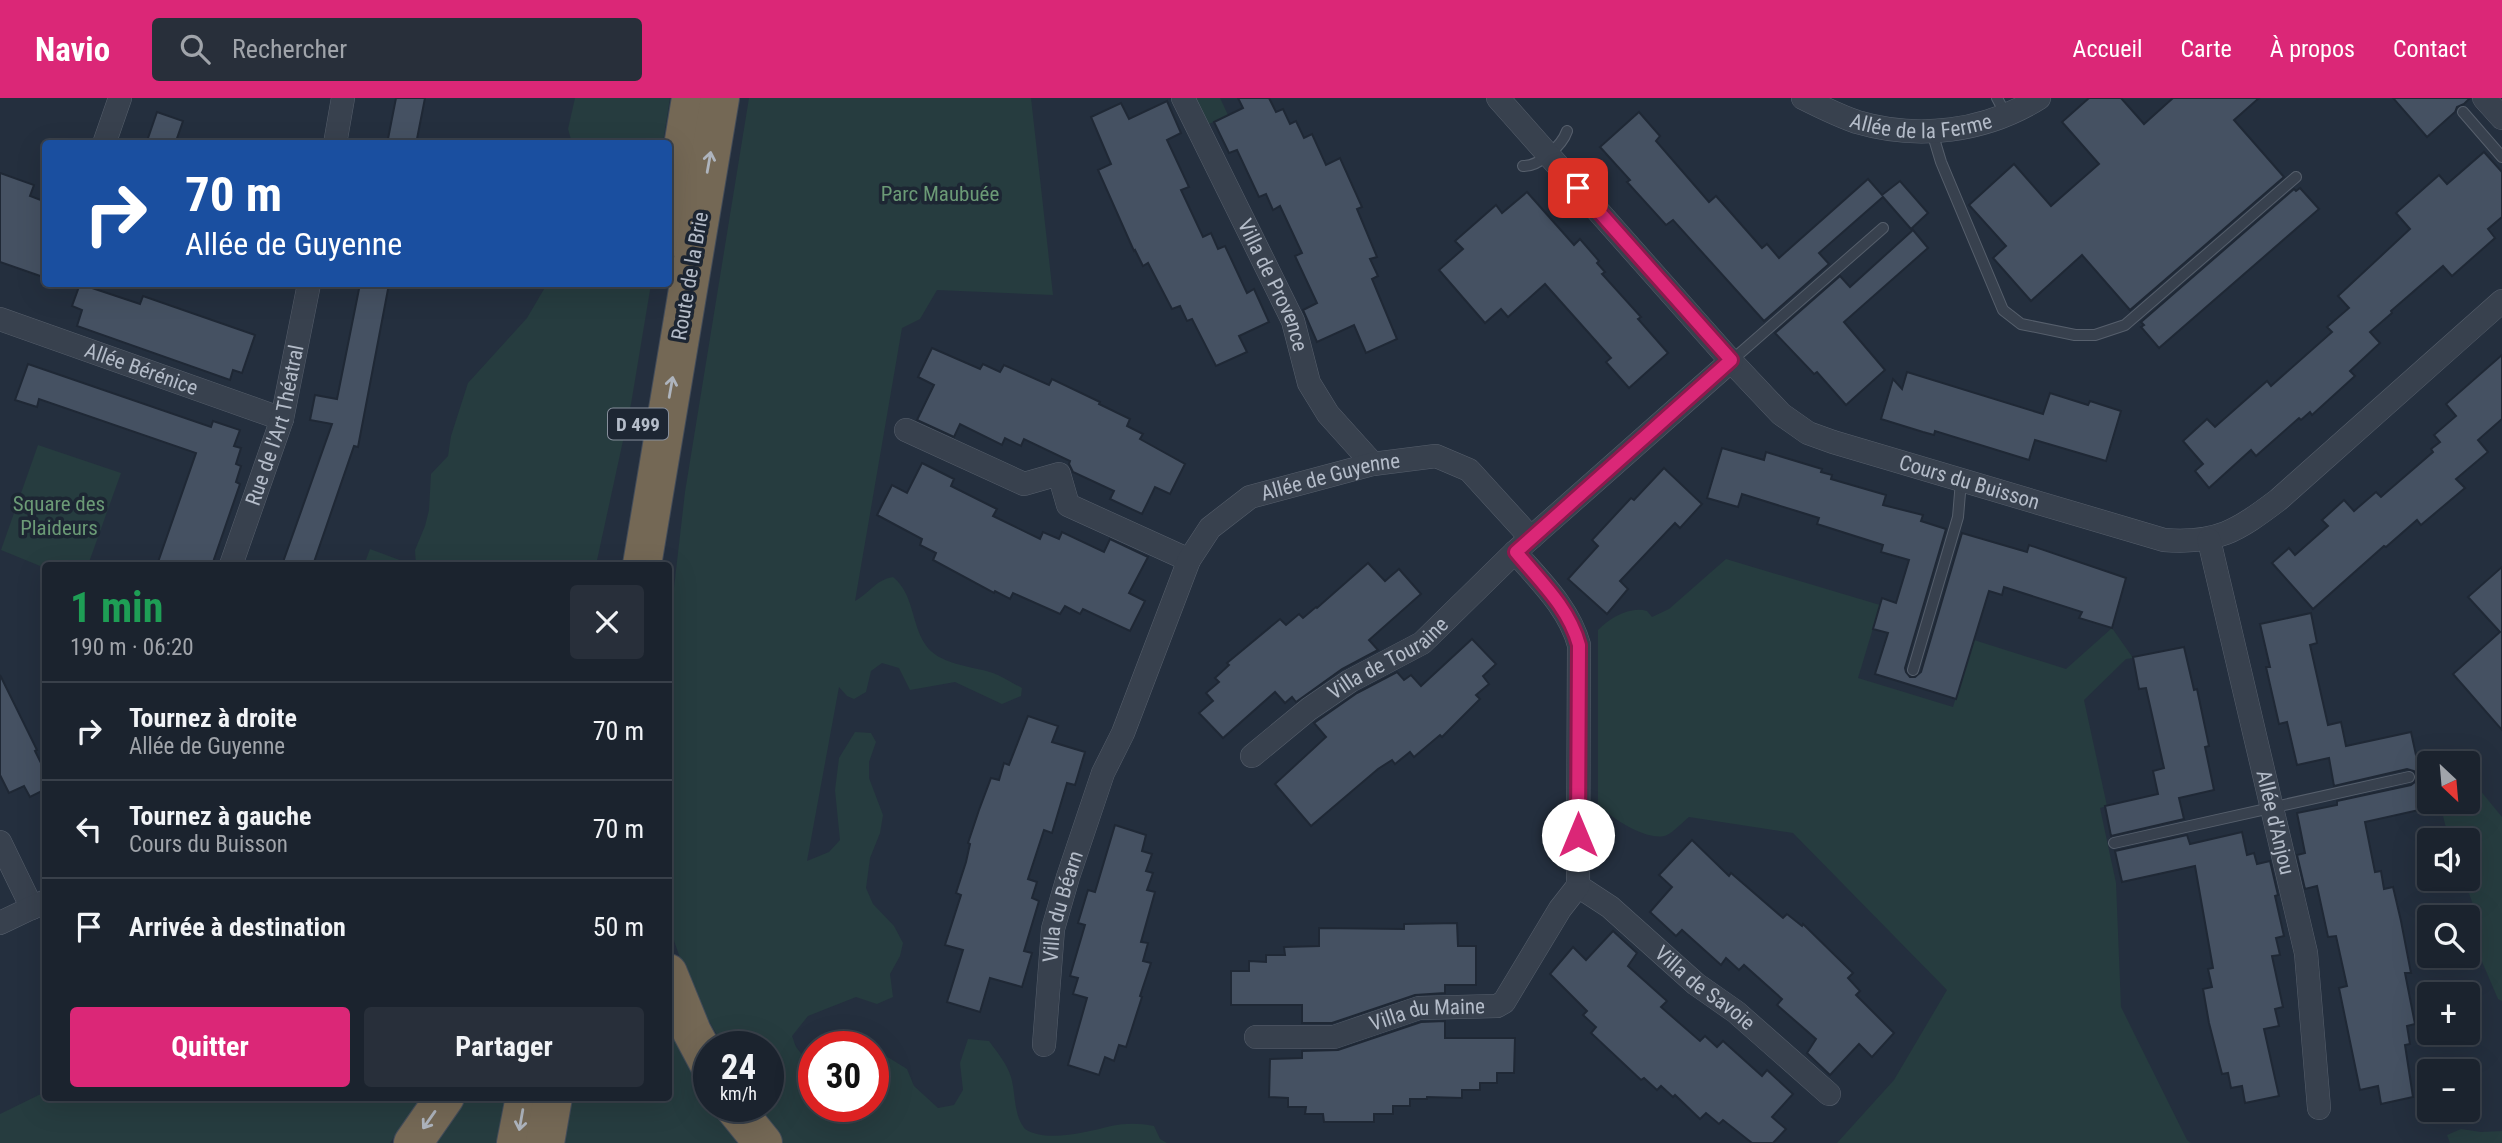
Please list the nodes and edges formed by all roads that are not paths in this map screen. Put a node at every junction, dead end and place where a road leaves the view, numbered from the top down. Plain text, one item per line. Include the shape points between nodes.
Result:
1 (120, 98) edge
2 (344, 98) edge
3 (691, 98) edge
4 (720, 98) edge
5 (1183, 98) edge
6 (1498, 98) edge
7 (1803, 98) edge
8 (2039, 98) edge
9 (2484, 98) edge
10 (2001, 106) edge
11 (2463, 112) dead end
12 (2502, 118) edge
13 (1567, 131) dead end
14 (1933, 132) junction
15 (105, 140) edge
16 (336, 140) edge
17 (1547, 154) junction
18 (2502, 157) edge
19 (1523, 166) dead end
20 (2296, 177) dead end
21 (672, 214) edge
22 (1883, 228) dead end
23 (308, 287) edge
24 (661, 287) edge
25 (2502, 301) edge
26 (0, 319) edge
27 (1731, 360) junction
28 (282, 419) junction
29 (906, 430) dead end
30 (660, 454) junction
31 (1373, 464) junction
32 (1961, 481) junction
33 (2209, 540) junction
34 (1523, 545) junction
35 (1189, 559) junction
36 (232, 562) edge
37 (615, 562) edge
38 (642, 562) edge
39 (659, 562) edge
40 (1913, 670) dead end
41 (1252, 756) dead end
42 (1103, 773) joint
43 (2409, 777) dead end
44 (2271, 807) junction
45 (0, 842) edge
46 (2113, 843) dead end
47 (1578, 886) junction
48 (39, 904) edge
49 (0, 923) edge
50 (672, 982) edge
51 (693, 1032) edge
52 (1256, 1037) dead end
53 (1044, 1045) dead end
54 (1829, 1094) dead end
55 (441, 1101) edge
56 (524, 1101) edge
57 (552, 1101) edge
58 (2319, 1108) dead end
59 (413, 1143) edge
60 (516, 1143) edge
61 (545, 1143) edge

1 - 15 street
2 - 16 street
3 - 21 highway, Route de la Brie
30 -> 4 highway, Route de la Brie / D 499
5 - 31 street, Villa de Provence via 1293,321 1310,383 1328,414
6 - 17 street, Cours du Buisson
7 - 14 street, Allée de la Ferme via 1857,122
8 - 10 street, Allée de la Ferme
9 - 12 street
10 - 14 street, Allée de la Ferme via 1964,128
11 - 18 lane
13 - 17 lane
14 - 20 lane via 1941,162 2003,310 2021,324 2075,335 2095,335 2125,325
17 - 19 lane
17 - 27 street, Cours du Buisson
22 - 27 lane
23 - 28 street, Rue de l'Art Théatral
24 - 37 highway, Route de la Brie / D 499
25 - 33 street, Cours du Buisson via 2278,500 2254,519
26 - 28 street, Allée Bérénice
27 - 32 street, Cours du Buisson via 1781,414 1808,433
27 - 34 street
28 - 36 street, Rue de l'Art Théatral
29 - 35 street via 1024,484 1059,474 1068,505
30 - 38 highway
30 - 39 highway via 666,514
31 - 34 street, Allée de Guyenne via 1436,456 1469,470
31 - 35 street, Allée de Guyenne via 1250,497 1210,528
32 - 33 street, Cours du Buisson via 2152,537
32 - 40 lane via 1958,517
33 - 44 street, Allée d'Anjou
34 - 41 street, Villa de Touraine via 1422,643 1350,681
34 - 47 street, Allée de Guyenne via 1574,627 1579,645
35 - 42 street, Allée de Guyenne via 1123,733
42 - 53 street, Villa du Béarn via 1053,929
43 - 44 lane
44 - 46 lane
44 - 58 street, Allée d'Anjou via 2305,953
45 - 48 street
47 - 52 street, Villa du Maine via 1504,1002 1497,1006 1419,1008 1334,1037
47 - 54 street, Villa de Savoie via 1610,907
48 - 49 street
50 - 51 highway
55 -> 59 highway
56 -> 60 highway
57 - 61 highway

